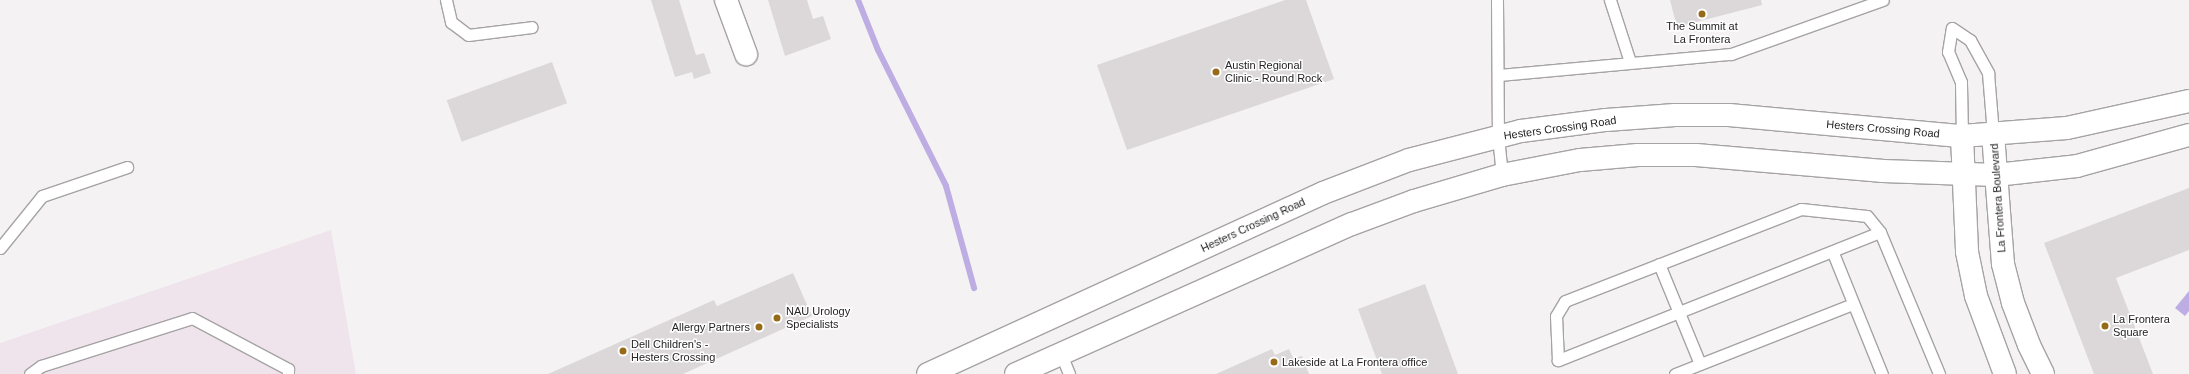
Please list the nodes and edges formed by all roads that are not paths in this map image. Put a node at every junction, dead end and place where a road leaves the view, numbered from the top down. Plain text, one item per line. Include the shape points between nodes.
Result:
1 (446, 0) edge
2 (726, 0) edge
3 (1497, 0) edge
4 (1610, 0) edge
5 (1883, 0) edge
6 (532, 27) dead end
7 (746, 54) dead end
8 (1630, 62) junction
9 (1499, 75) junction
10 (2189, 101) edge
11 (1993, 134) junction
12 (2189, 135) edge
13 (1962, 136) junction
14 (1498, 137) junction
15 (126, 167) dead end
16 (1502, 174) junction
17 (1996, 175) junction
18 (1963, 176) junction
19 (1880, 232) junction
20 (0, 248) edge
21 (1832, 253) junction
22 (1659, 264) junction
23 (1853, 304) junction
24 (1680, 313) junction
25 (1061, 354) junction
26 (1700, 364) junction
27 (30, 374) edge
28 (288, 374) edge
29 (928, 374) edge
30 (1016, 374) edge
31 (1069, 374) edge
32 (1675, 374) edge
33 (1882, 374) edge
34 (1939, 374) edge
35 (2005, 374) edge
36 (2043, 374) edge

1 - 6 lane via 451,22 468,35
2 - 7 street
3 - 9 lane
4 - 8 lane
5 - 8 lane via 1731,54
8 - 9 lane
9 - 14 lane
10 - 11 street, Hesters Crossing Road via 2067,128
11 - 13 street, Hesters Crossing Road
11 - 13 lane via 1988,73 1970,40 1952,28 1948,52 1961,82
11 - 17 street, La Frontera Boulevard
12 - 17 street via 2077,166
13 - 14 street, Hesters Crossing Road via 1730,115 1675,115 1606,120 1521,131
13 - 18 street
14 - 16 lane
14 - 29 street, Hesters Crossing Road via 1409,160 1323,193
15 - 20 lane via 42,196
16 - 18 street via 1580,160 1638,155 1696,155
16 - 25 street via 1414,201 1352,224
17 - 18 street
17 - 36 street, La Frontera Boulevard via 2003,264 2016,310
18 - 35 street via 1965,231 1970,271 1984,321
19 - 21 lane
19 - 22 lane via 1867,216 1801,210
19 - 34 lane
21 - 23 lane
21 - 24 lane
22 - 24 lane
22 - 24 lane via 1565,301 1556,316 1558,360
23 - 26 lane
23 - 33 lane
24 - 26 lane
25 - 30 street
25 - 31 lane
26 - 32 lane
27 - 28 lane via 41,366 192,318 288,369

